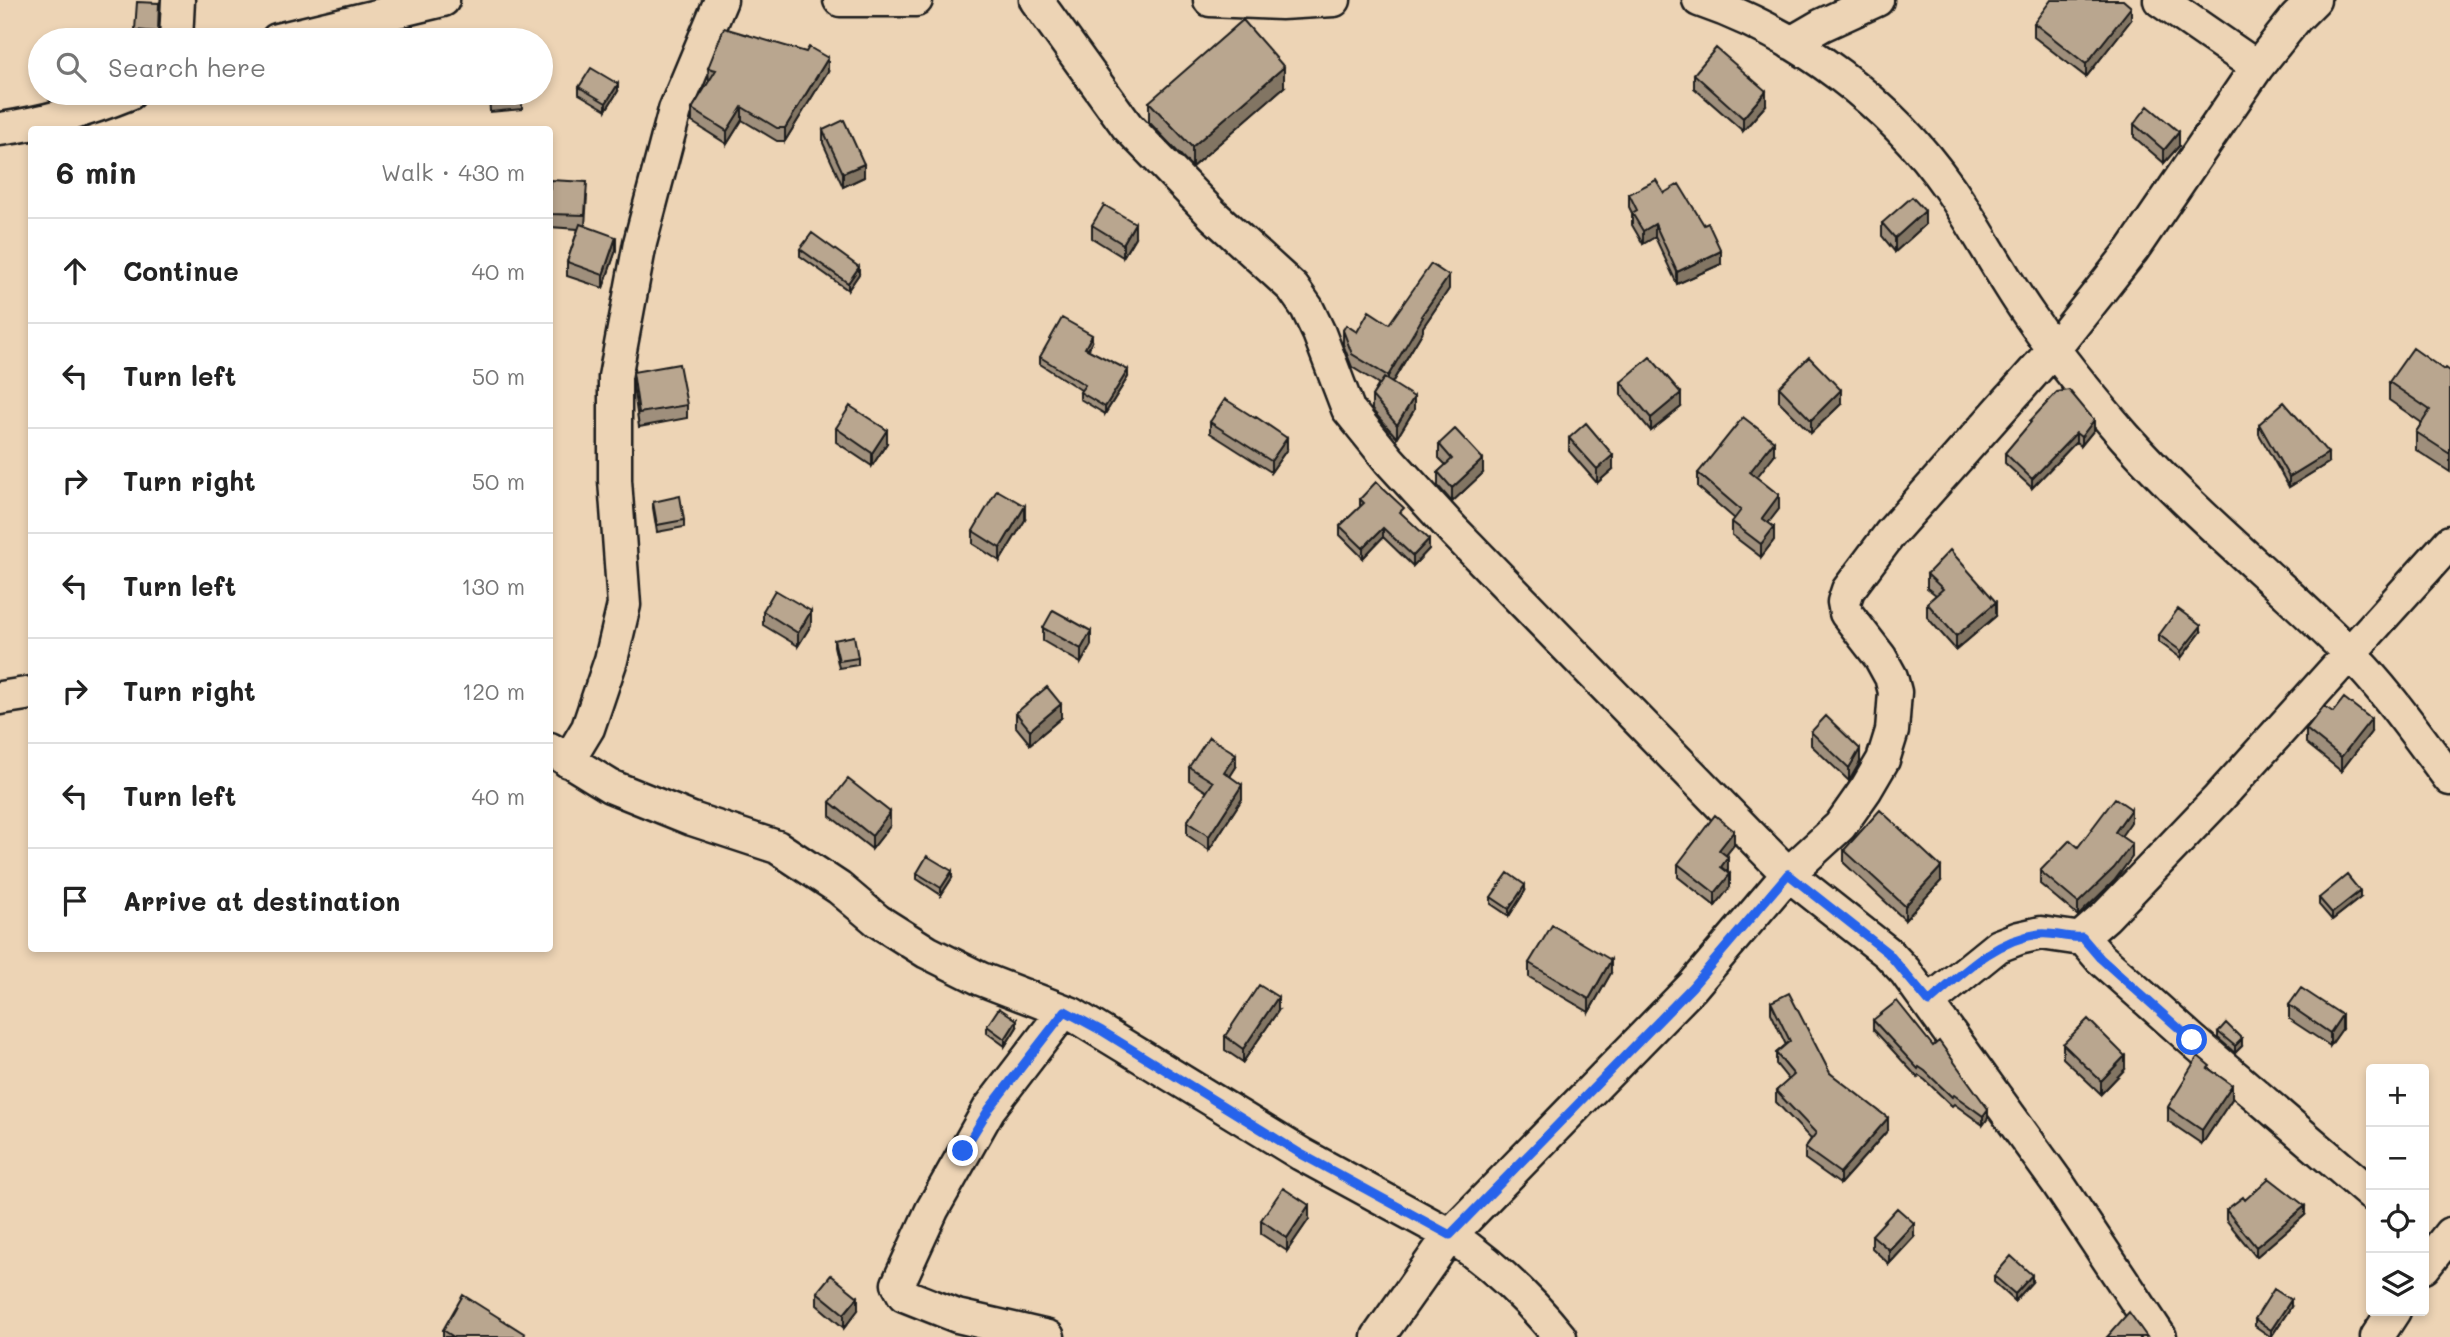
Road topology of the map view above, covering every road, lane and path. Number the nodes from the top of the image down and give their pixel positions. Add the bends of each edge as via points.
1 (178, 0) edge
2 (443, 0) edge
3 (721, 0) edge
4 (840, 0) edge
5 (916, 0) edge
6 (1036, 0) edge
7 (1210, 0) edge
8 (1334, 0) edge
9 (1699, 0) edge
10 (1877, 0) edge
11 (2160, 0) edge
12 (2314, 0) edge
13 (177, 28) edge
14 (327, 28) edge
15 (1791, 43) junction
16 (2257, 67) junction
17 (105, 105) edge
18 (67, 123) edge
19 (0, 129) edge
20 (2054, 349) junction
21 (2450, 542) edge
22 (2349, 653) junction
23 (28, 694) edge
24 (0, 698) edge
25 (559, 755) edge
26 (2450, 779) edge
27 (1788, 874) junction
28 (2082, 937) junction
29 (1929, 1002) junction
30 (1065, 1011) junction
31 (2366, 1190) edge
32 (1450, 1235) junction
33 (2391, 1316) edge
34 (1048, 1337) edge
35 (1378, 1337) edge
36 (1560, 1337) edge
37 (2160, 1337) edge
38 (2377, 1337) edge

1 - 13 street
2 - 14 street
3 - 25 street via 675,110 640,243 615,377 615,480 624,604 588,728
4 - 5 street
6 - 27 street via 1127,126 1213,215 1293,288 1319,333 1348,409 1389,460
7 - 8 street
9 - 15 street
10 - 15 street
11 - 16 street
12 - 16 street
15 - 20 street via 1860,91 1908,137 1950,189
16 - 20 street via 2133,249
17 - 18 street
18 - 19 street
20 - 22 street via 2125,437 2182,496
20 - 27 street via 1890,534 1848,590 1846,613 1891,677 1895,692 1892,731 1882,760 1840,826
21 - 22 street
22 - 26 street
22 - 28 street via 2218,799
23 - 24 street
25 - 30 street via 610,786 777,847 926,952
27 - 29 street via 1888,953
27 - 32 street via 1692,987
28 - 29 street via 2042,933 1998,946
28 - 31 street via 2192,1040
29 - 37 street
30 - 32 street via 1301,1154
30 - 34 street via 989,1109 932,1210 898,1284 904,1295 957,1316
32 - 35 street
32 - 36 street via 1532,1303
33 - 38 street

